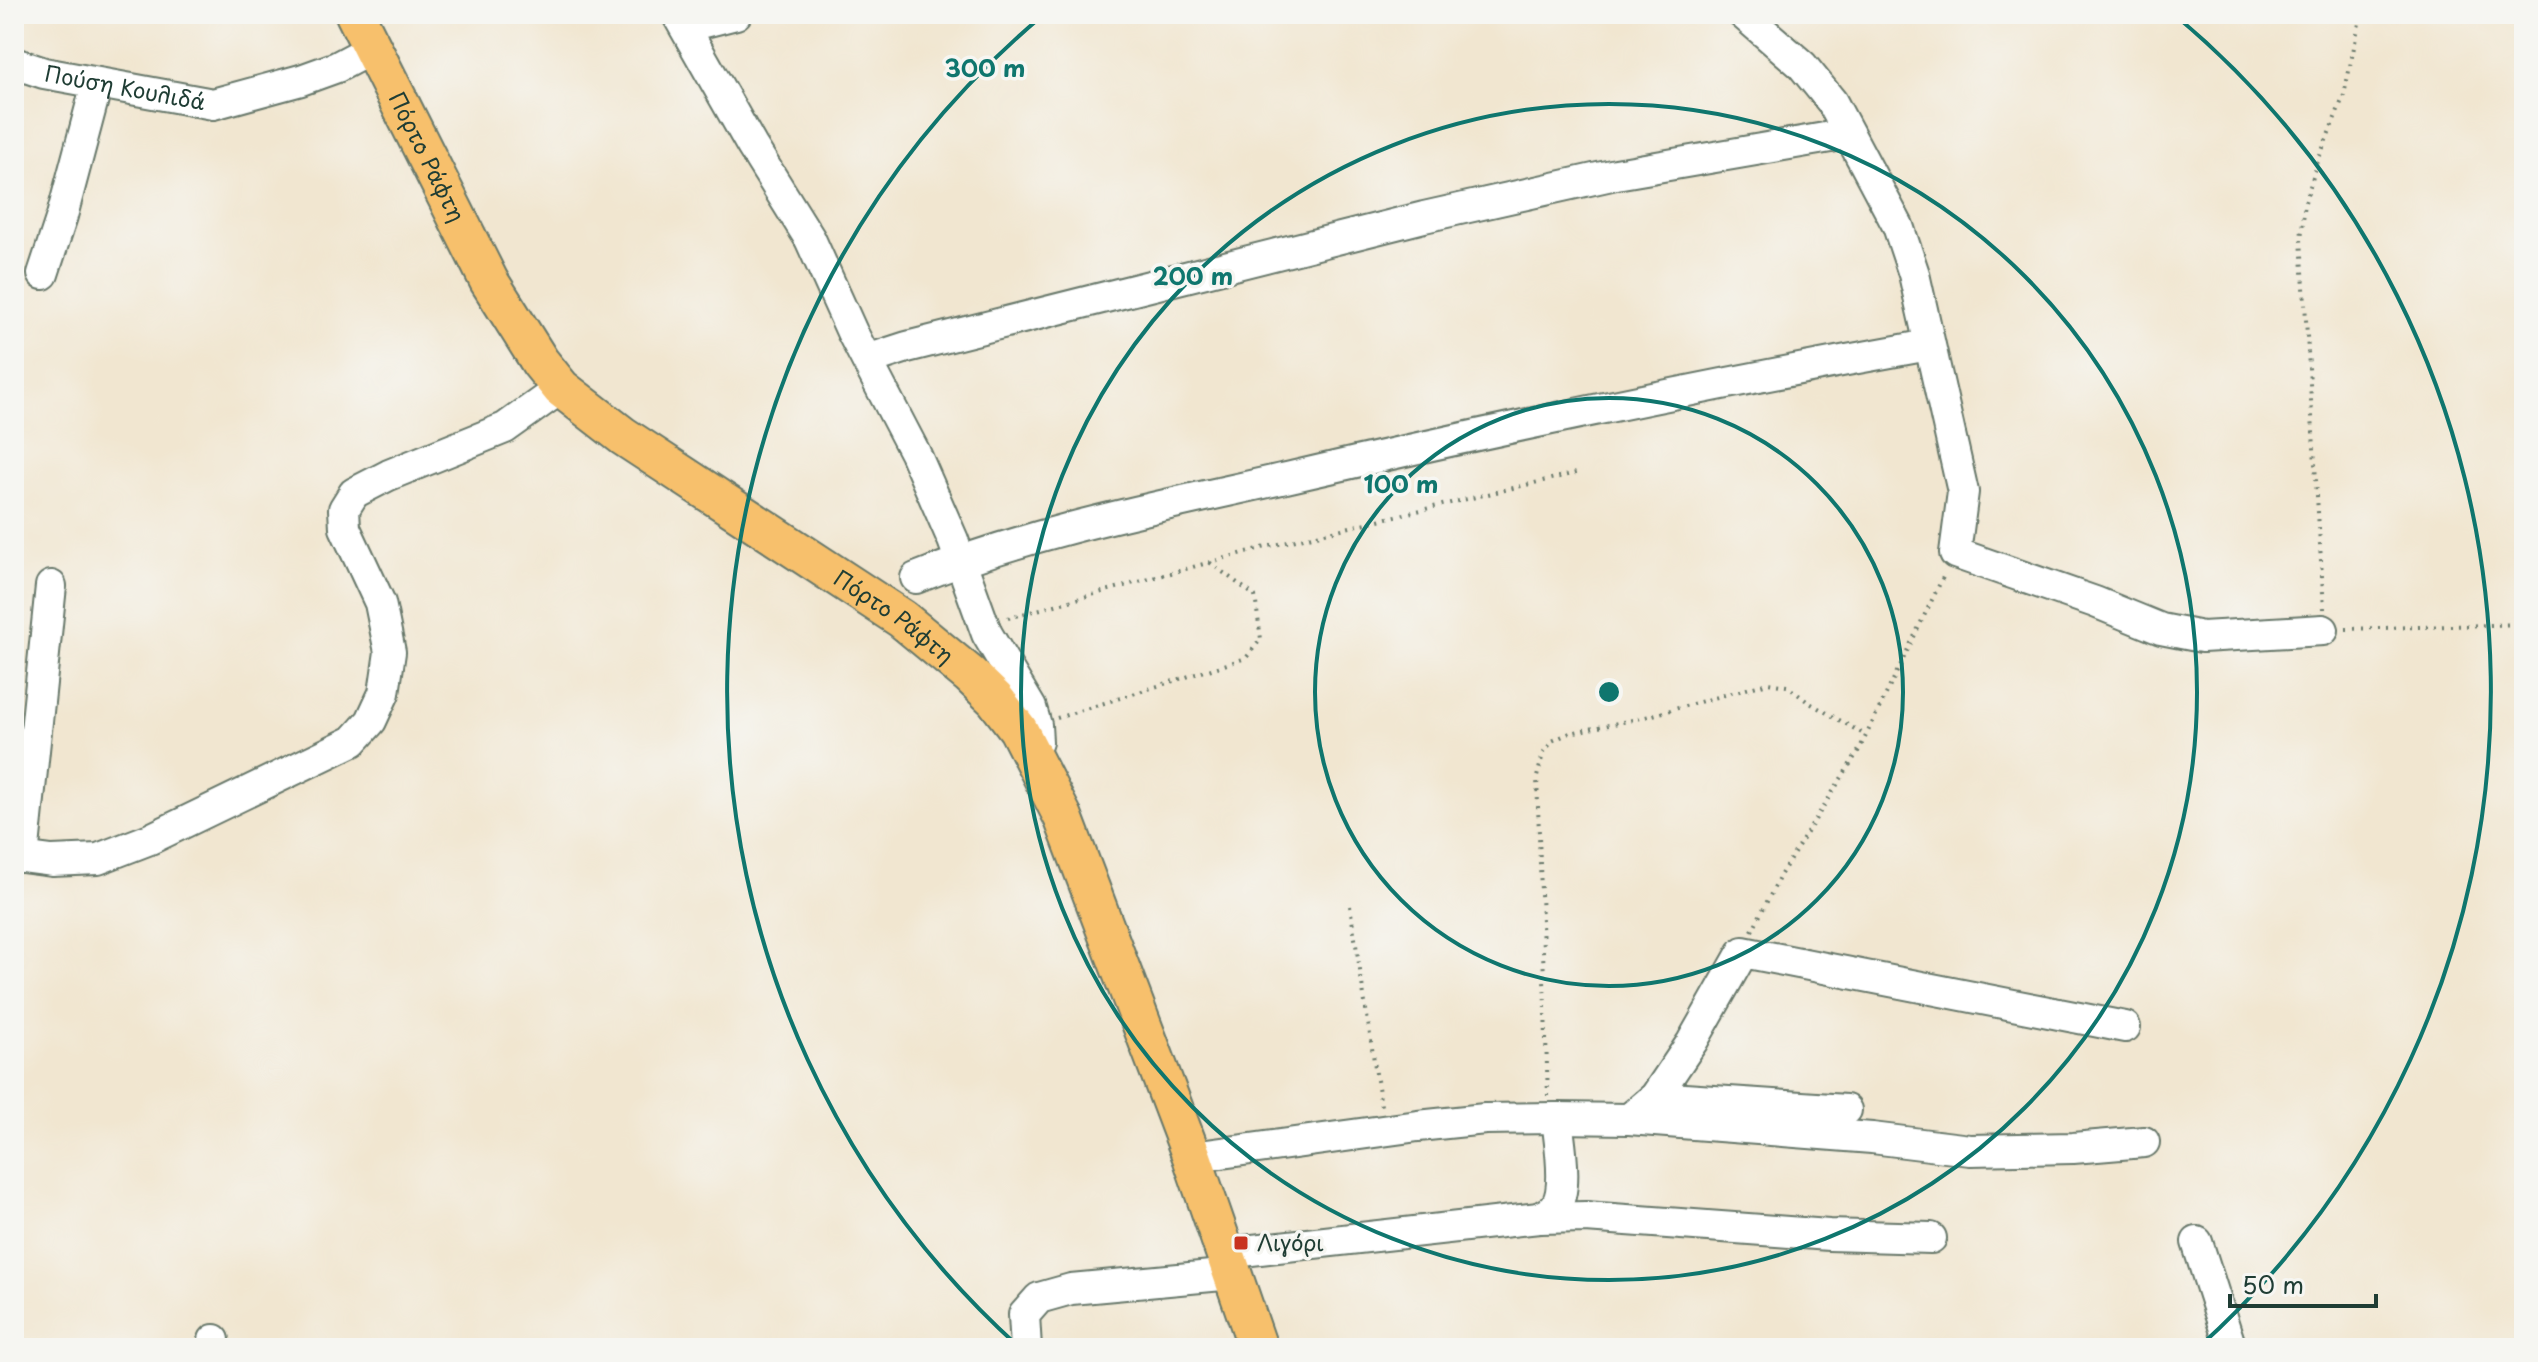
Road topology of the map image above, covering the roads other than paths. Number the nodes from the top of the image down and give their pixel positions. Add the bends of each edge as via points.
1 (355, 14) edge
2 (736, 14) edge
3 (1743, 14) edge
4 (681, 21) edge
5 (371, 49) junction
6 (14, 63) edge
7 (97, 84) junction
8 (1848, 134) junction
9 (43, 274) dead end
10 (1929, 345) junction
11 (867, 360) junction
12 (561, 388) junction
13 (960, 560) junction
14 (916, 578) dead end
15 (51, 586) dead end
16 (2323, 630) road end
17 (987, 634) junction
18 (959, 666) junction
19 (1034, 739) junction
20 (19, 856) edge
21 (2125, 1027) dead end
22 (1655, 1097) junction
23 (1846, 1110) dead end
24 (1553, 1119) junction
25 (1629, 1119) junction
26 (2144, 1142) dead end
27 (1192, 1157) junction
28 (1539, 1218) junction
29 (1931, 1238) dead end
30 (2197, 1242) dead end
31 (1229, 1263) junction
32 (1026, 1348) edge
33 (1258, 1348) edge
34 (2231, 1348) edge

1 - 5 main road, Πόρτο Ράφτη
2 - 4 street
3 - 8 street via 1802,65 1832,102
4 - 11 street via 810,239
5 - 7 street, Πούση Κουλιδά via 301,80 213,104
5 - 12 main road, Πόρτο Ράφτη via 489,281
6 - 7 street, Πούση Κουλιδά
7 - 9 street
8 - 10 street via 1898,226
8 - 11 street via 1616,174 1424,217
10 - 13 street via 1417,448 1098,521
10 - 16 street via 1963,492 1955,553 2161,629 2202,637
11 - 13 street via 915,453
12 - 18 main road, Πόρτο Ράφτη via 623,436 902,619
12 - 20 street via 505,428 354,493 344,509 345,528 380,603 390,652 384,693 371,721 353,741 98,859
13 - 14 street
13 - 17 street
15 - 20 street
17 - 18 street
17 - 19 street via 1031,708
18 - 19 main road, Πόρτο Ράφτη
19 - 27 main road, Πόρτο Ράφτη
21 - 22 street via 1743,952
22 - 23 street
22 - 25 street
24 - 25 street
24 - 27 street via 1485,1119
24 - 28 street via 1562,1162 1561,1193 1554,1208
25 - 26 street via 1970,1150
27 - 31 main road, Πόρτο Ράφτη
28 - 29 street
28 - 31 street
30 - 34 street
31 - 32 street via 1039,1298 1024,1315
31 - 33 main road, Πόρτο Ράφτη

